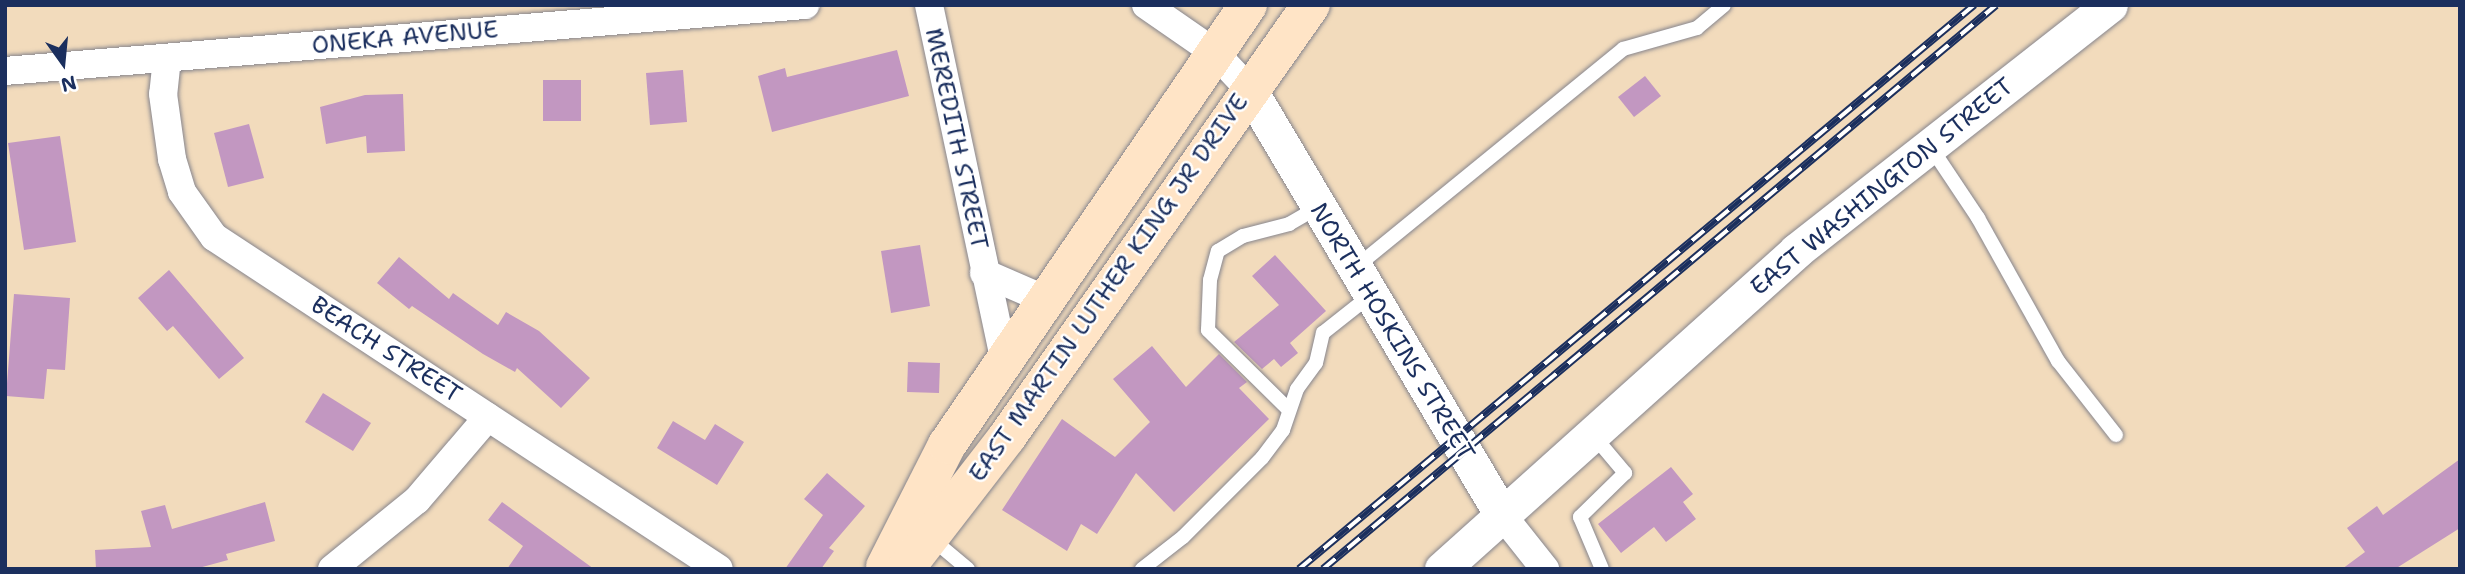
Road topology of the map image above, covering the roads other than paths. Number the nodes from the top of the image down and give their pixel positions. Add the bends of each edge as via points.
1 (805, 5) edge
2 (929, 5) edge
3 (1146, 5) edge
4 (1248, 5) edge
5 (1311, 5) edge
6 (1724, 5) edge
7 (2110, 5) edge
8 (1214, 51) junction
9 (167, 58) junction
10 (5, 71) edge
11 (1250, 89) junction
12 (1930, 146) junction
13 (1317, 208) junction
14 (984, 273) junction
15 (1364, 281) junction
16 (1046, 300) junction
17 (1004, 358) junction
18 (1289, 410) junction
19 (488, 417) junction
20 (1592, 434) junction
21 (2116, 435) dead end
22 (1503, 516) junction
23 (930, 537) junction
24 (332, 569) edge
25 (719, 569) edge
26 (884, 569) edge
27 (905, 569) edge
28 (968, 569) edge
29 (1142, 569) edge
30 (1442, 569) edge
31 (1545, 569) edge
32 (1602, 569) edge

1 - 9 street, ONEKA AVENUE
2 - 14 street, MEREDITH STREET
3 - 8 street
4 - 8 main road, EAST MARTIN LUTHER KING JR DRIVE
5 - 11 main road, EAST MARTIN LUTHER KING JR DRIVE
6 - 15 lane via 1697,28 1623,49
7 - 12 street, EAST WASHINGTON STREET
8 - 11 street
8 - 16 main road, EAST MARTIN LUTHER KING JR DRIVE
9 - 10 street, ONEKA AVENUE
9 - 19 street, BEACH STREET via 163,94 172,159 182,191 214,237
11 - 13 street, NORTH HOSKINS STREET
11 - 23 main road, EAST MARTIN LUTHER KING JR DRIVE via 1007,437
12 - 20 street, EAST WASHINGTON STREET via 1796,251
12 - 21 lane via 1978,218 2058,361
13 - 15 street, NORTH HOSKINS STREET
13 - 18 lane via 1289,225 1243,236 1217,251 1210,280 1208,331
14 - 16 street, MEREDITH STREET
14 - 17 street, MEREDITH STREET
15 - 18 lane via 1323,333 1316,363 1297,389
15 - 22 street, NORTH HOSKINS STREET
16 - 17 main road, EAST MARTIN LUTHER KING JR DRIVE
17 - 26 main road, EAST MARTIN LUTHER KING JR DRIVE via 947,445
18 - 29 lane via 1283,430 1262,458 1182,537
19 - 24 street via 417,500
19 - 25 street, BEACH STREET
20 - 22 street, EAST WASHINGTON STREET
20 - 32 lane via 1625,473 1580,517
22 - 30 street, EAST WASHINGTON STREET
22 - 31 street, NORTH HOSKINS STREET
23 - 27 main road, EAST MARTIN LUTHER KING JR DRIVE
23 - 28 lane

